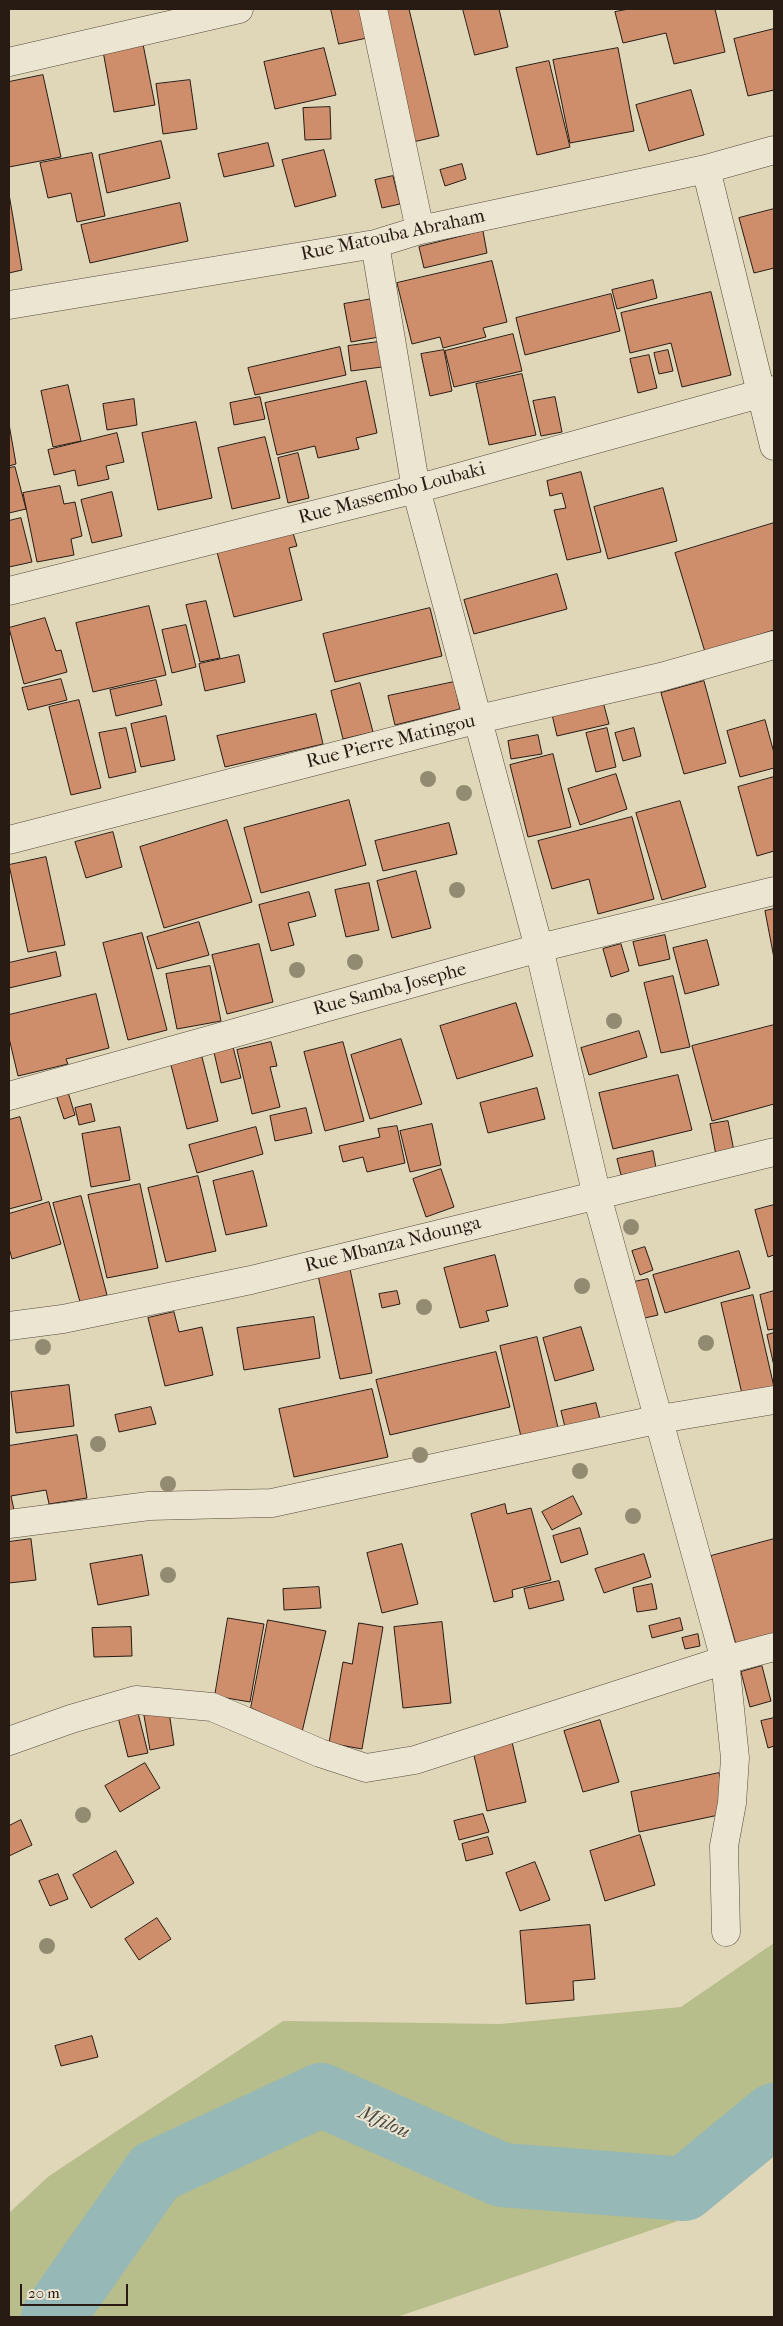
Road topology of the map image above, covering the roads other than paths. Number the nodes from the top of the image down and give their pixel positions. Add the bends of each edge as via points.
1 (238, 9) edge
2 (372, 9) edge
3 (9, 62) edge
4 (774, 150) edge
5 (706, 168) junction
6 (420, 230) junction
7 (375, 244) junction
8 (9, 305) edge
9 (767, 392) edge
10 (774, 446) edge
11 (416, 489) junction
12 (9, 592) edge
13 (774, 645) edge
14 (480, 719) junction
15 (9, 840) edge
16 (774, 892) edge
17 (539, 948) junction
18 (9, 1096) edge
19 (774, 1152) edge
20 (597, 1196) junction
21 (9, 1326) edge
22 (774, 1400) edge
23 (660, 1418) junction
24 (9, 1524) edge
25 (774, 1647) edge
26 (725, 1660) junction
27 (9, 1741) edge
28 (726, 1932) dead end

1 - 3 street
2 - 6 street
4 - 5 street, Rue Matouba Abraham
5 - 6 street, Rue Matouba Abraham
5 - 9 street
6 - 7 street, Rue Matouba Abraham
7 - 8 street, Rue Matouba Abraham
7 - 11 street
9 - 10 street
9 - 11 street, Rue Massembo Loubaki
11 - 12 street, Rue Massembo Loubaki
11 - 14 street
13 - 14 street, Rue Pierre Matingou via 660,677
14 - 15 street, Rue Pierre Matingou
14 - 17 street
16 - 17 street, Rue Samba Josephe
17 - 18 street, Rue Samba Josephe
17 - 20 street
19 - 20 street, Rue Mbanza Ndounga
20 - 21 street, Rue Mbanza Ndounga via 251,1280 63,1319
20 - 23 street
22 - 23 street
23 - 24 street via 272,1503 149,1506
23 - 26 street
25 - 26 street
26 - 27 street via 415,1760 366,1768 320,1754 212,1708 136,1700
26 - 28 street via 735,1758 732,1803 724,1846

